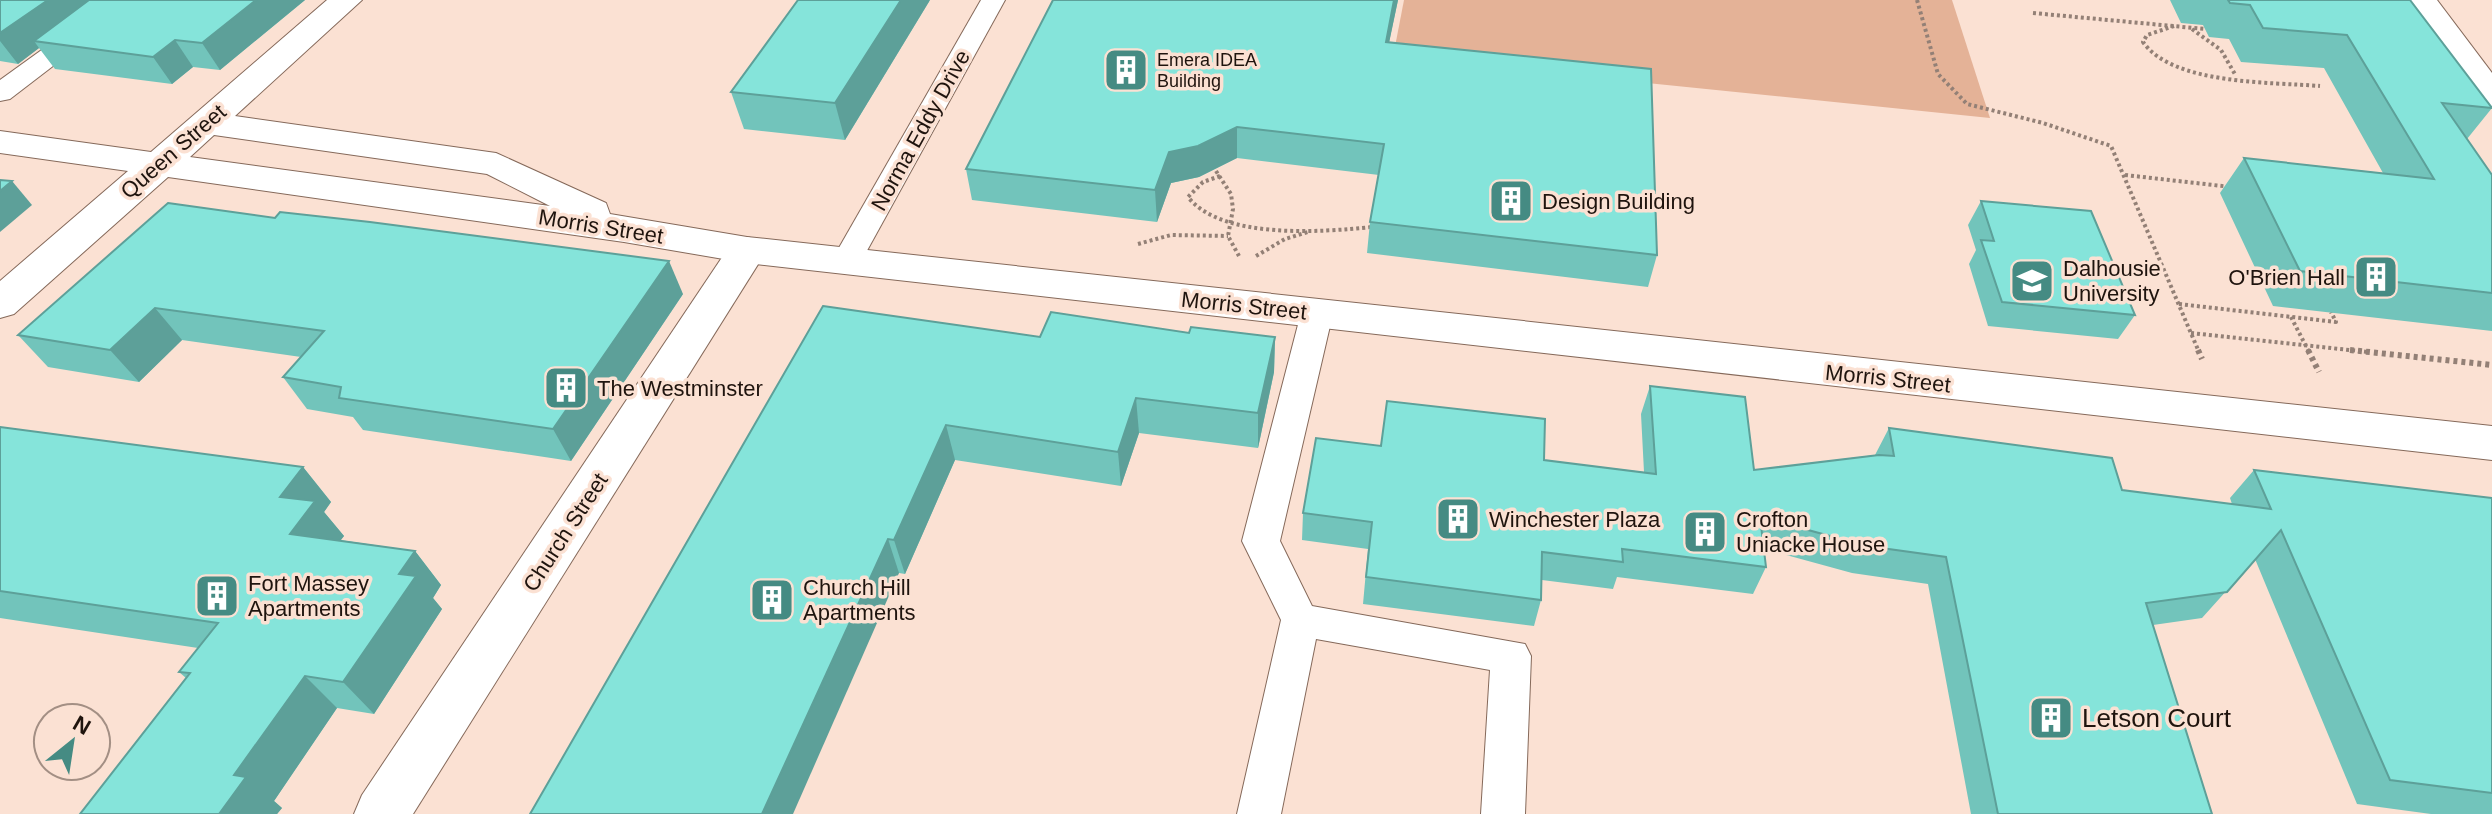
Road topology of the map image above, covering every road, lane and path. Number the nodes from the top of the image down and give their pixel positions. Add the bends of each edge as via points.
1 (127, 0) edge
2 (346, 0) edge
3 (993, 0) edge
4 (1917, 0) edge
5 (2421, 0) edge
6 (2033, 13) dead end
7 (2174, 26) junction
8 (2190, 28) junction
9 (2205, 29) dead end
10 (2236, 77) junction
11 (2320, 86) dead end
12 (0, 93) edge
13 (2492, 97) edge
14 (205, 123) junction
15 (0, 142) edge
16 (158, 163) junction
17 (2125, 175) junction
18 (2236, 187) dead end
19 (1232, 222) junction
20 (1372, 227) edge
21 (624, 229) junction
22 (1312, 231) junction
23 (1134, 246) dead end
24 (747, 250) junction
25 (1251, 259) dead end
26 (847, 260) junction
27 (0, 304) edge
28 (2178, 304) junction
29 (2331, 312) edge
30 (1317, 313) junction
31 (2291, 317) junction
32 (2190, 332) junction
33 (2305, 345) junction
34 (2492, 365) edge
35 (2323, 379) dead end
36 (2225, 416) junction
37 (2492, 443) edge
38 (1300, 620) junction
39 (382, 814) edge
40 (1259, 814) edge
41 (1503, 814) edge

1 - 12 lane
2 - 14 street, Queen Street
3 - 26 lane, Norma Eddy Drive
4 - 17 path via 1938,74 1967,104 2111,146
5 - 13 street
6 - 7 path
7 - 8 path
7 - 10 path via 2147,35 2143,42 2152,57 2178,68
8 - 9 path
8 - 10 path via 2221,50
10 - 11 path
14 - 16 street, Queen Street
14 - 21 street via 496,164
15 - 16 street, Morris Street
16 - 21 street, Morris Street
16 - 27 street, Queen Street
17 - 18 path
17 - 28 path
19 - 19 path via 1233,197 1218,173 1188,197 1199,212
19 - 22 path
19 - 23 path via 1228,236 1188,232
20 - 22 path
21 - 24 street, Morris Street
22 - 25 path
24 - 26 street, Morris Street
24 - 39 street, Church Street
26 - 30 street, Morris Street
28 - 31 path
28 - 32 path
29 - 31 path via 2336,322
30 - 36 street, Morris Street
30 - 38 lane via 1261,541
31 - 33 path
32 - 33 path
32 - 36 path
33 - 34 path
33 - 35 path
36 - 37 street, Morris Street
38 - 40 lane
38 - 41 lane via 1511,656

